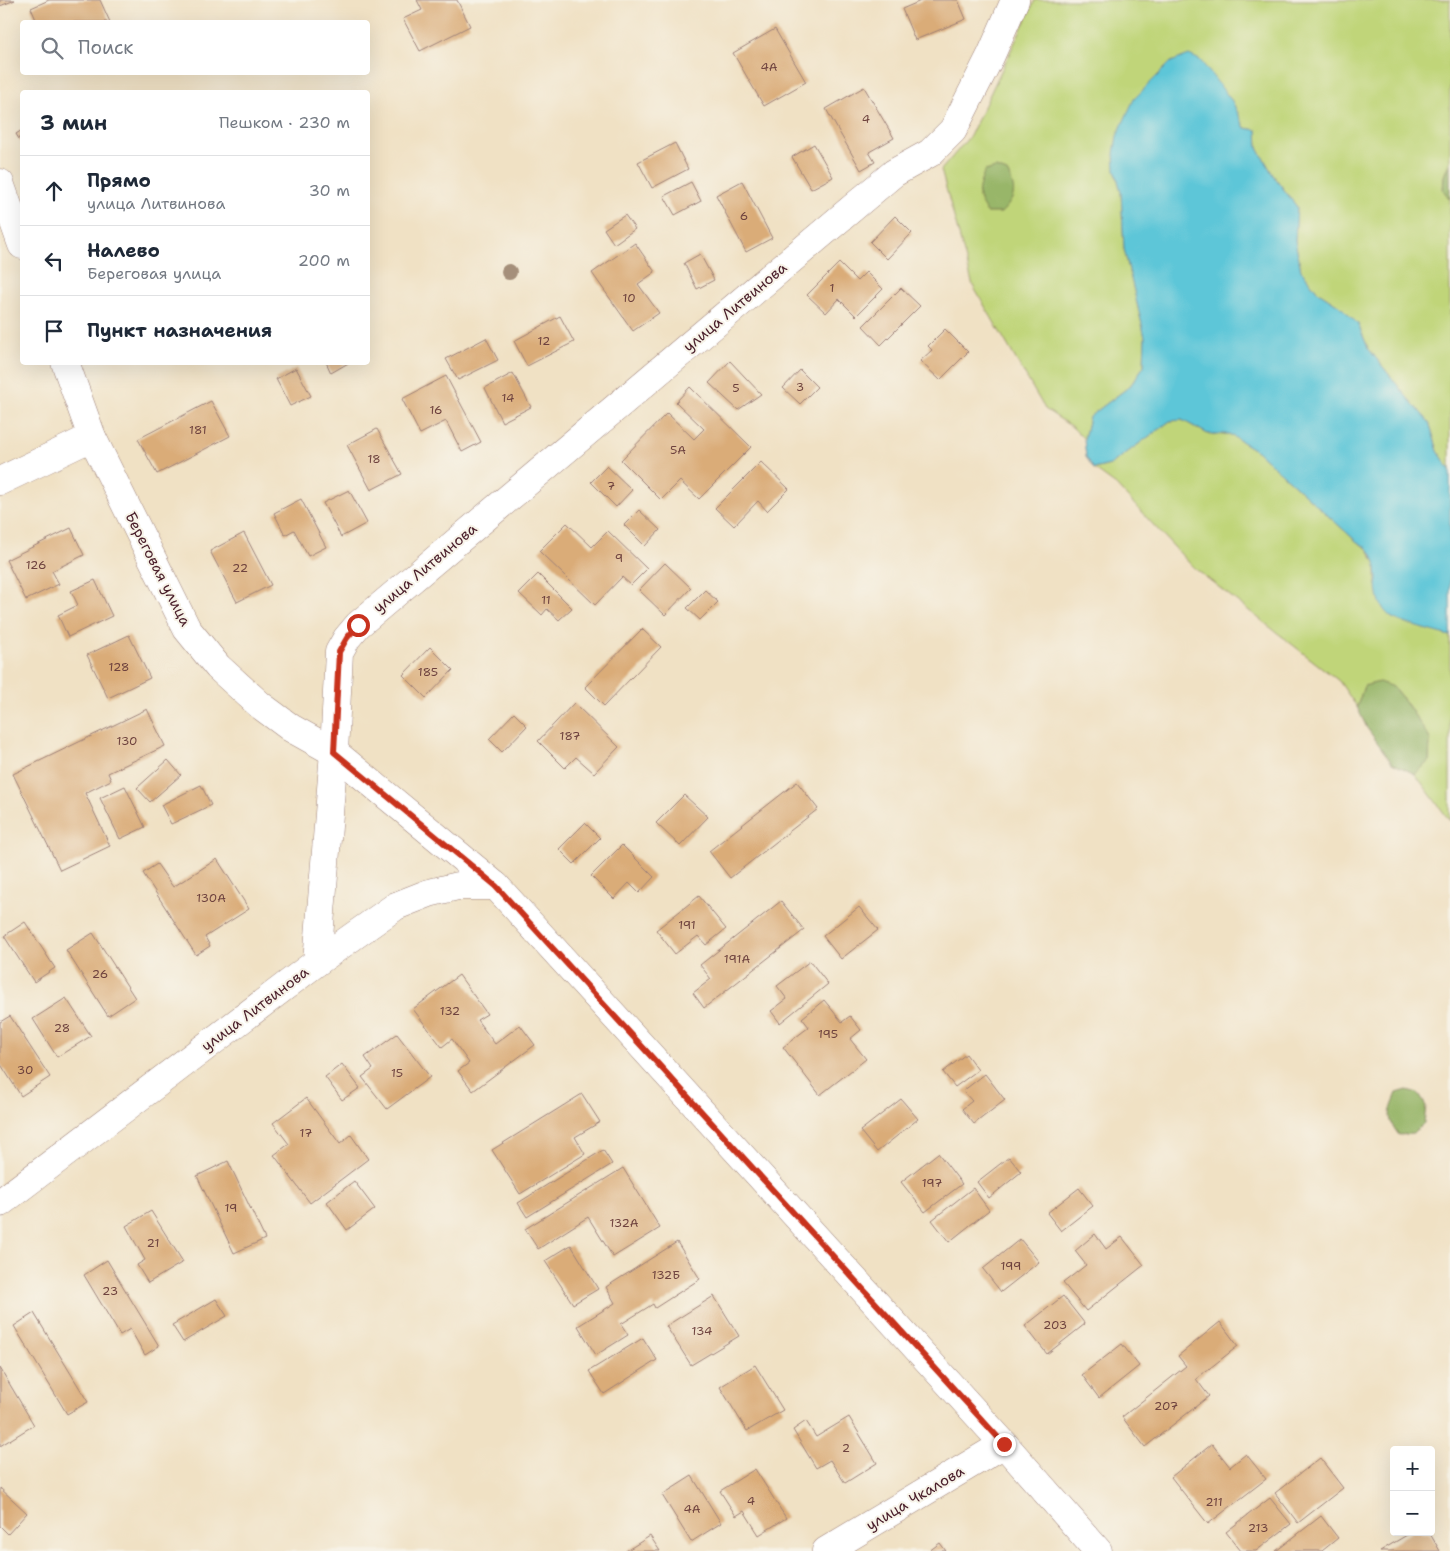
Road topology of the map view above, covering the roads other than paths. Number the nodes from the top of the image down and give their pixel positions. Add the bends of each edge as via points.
1 (1015, 0) edge
2 (0, 182) edge
3 (20, 239) edge
4 (66, 365) edge
5 (92, 437) junction
6 (0, 481) edge
7 (334, 752) junction
8 (496, 886) junction
9 (317, 962) junction
10 (0, 1203) edge
11 (1004, 1444) junction
12 (826, 1551) edge
13 (1098, 1551) edge

1 - 7 street, улица Литвинова via 962,114 948,136 930,153 887,180 358,625 339,652
2 - 3 street
4 - 5 street, Береговая улица
5 - 6 street
5 - 7 street, Береговая улица via 187,629 218,667 260,705
7 - 8 street, Береговая улица
7 - 9 street, улица Литвинова
8 - 9 street via 458,886 396,906
8 - 11 street, Береговая улица
9 - 10 street, улица Литвинова
11 - 12 street, улица Чкалова
11 - 13 street, Береговая улица

